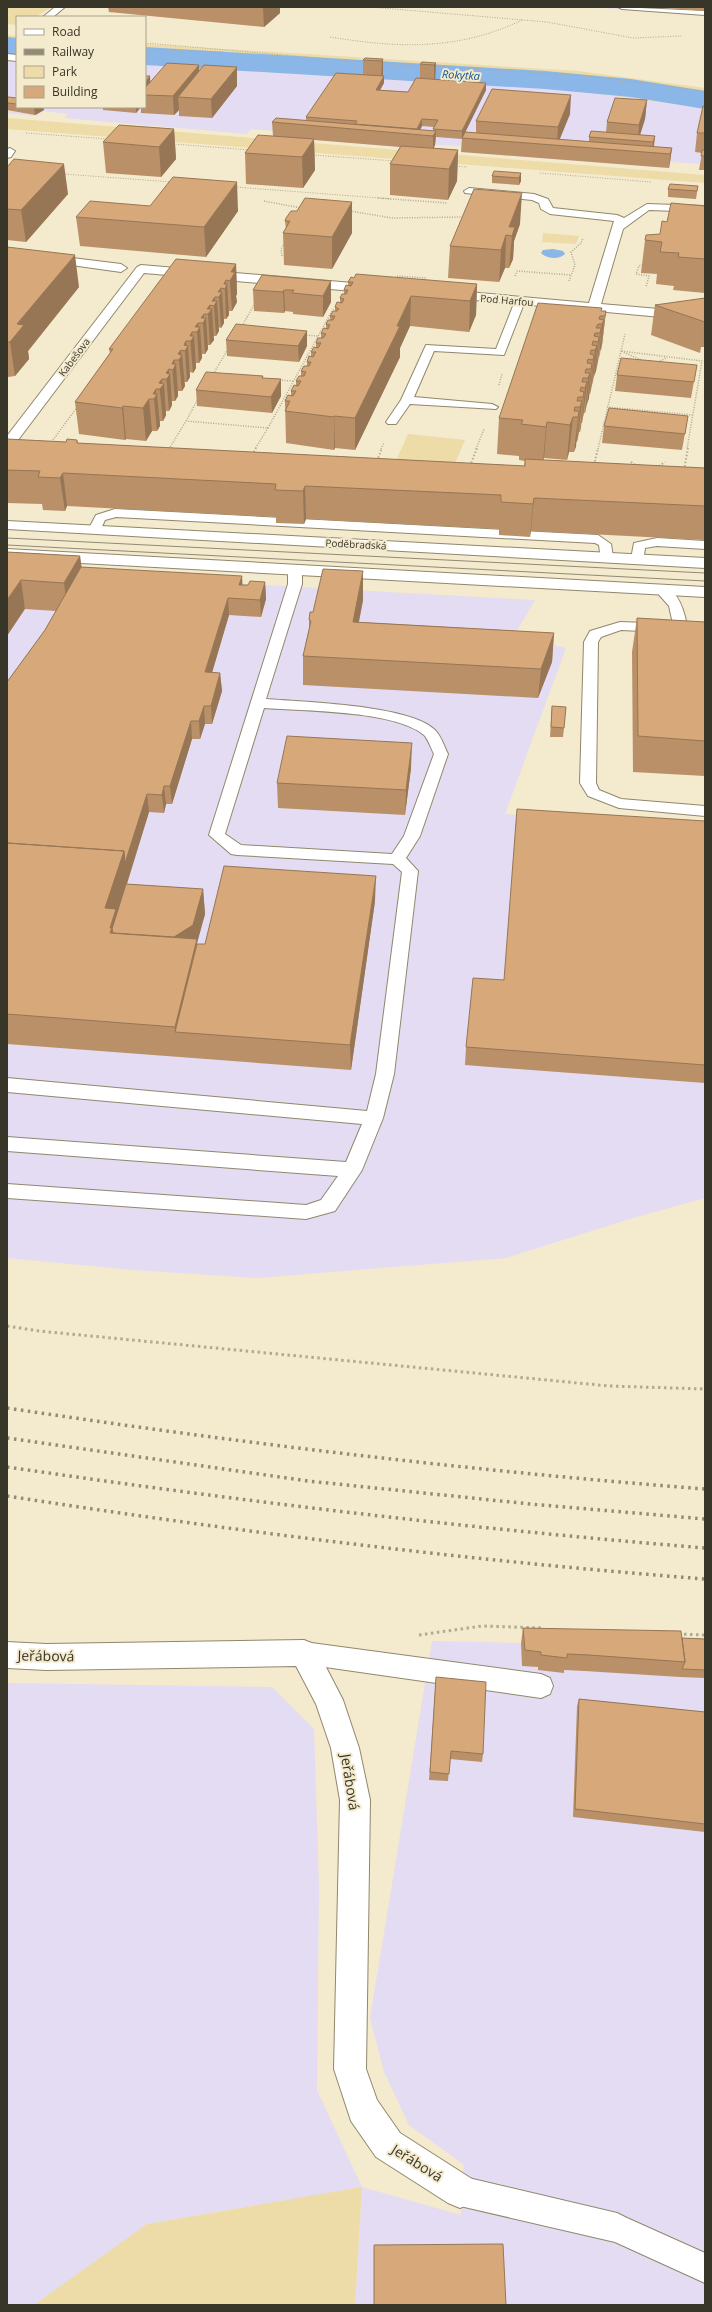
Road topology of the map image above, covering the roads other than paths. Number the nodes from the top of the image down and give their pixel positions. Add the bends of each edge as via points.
1 (61, 7) edge
2 (622, 7) edge
3 (705, 13) edge
4 (48, 16) edge
5 (469, 192) dead end
6 (705, 209) edge
7 (618, 228) junction
8 (7, 253) edge
9 (121, 268) dead end
10 (392, 290) edge
11 (430, 293) edge
12 (520, 301) junction
13 (594, 307) junction
14 (705, 317) edge
15 (407, 400) junction
16 (492, 407) dead end
17 (392, 422) road end
18 (7, 445) edge
19 (7, 525) edge
20 (705, 545) edge
21 (7, 554) edge
22 (638, 559) junction
23 (705, 563) edge
24 (295, 570) junction
25 (661, 589) junction
26 (705, 592) edge
27 (681, 628) junction
28 (705, 630) edge
29 (258, 703) junction
30 (705, 811) edge
31 (397, 859) junction
32 (7, 1085) edge
33 (374, 1118) junction
34 (7, 1144) edge
35 (352, 1170) junction
36 (7, 1191) edge
37 (304, 1653) junction
38 (7, 1655) edge
39 (541, 1686) dead end
40 (460, 2191) joint
41 (705, 2268) edge

1 - 4 street
2 - 3 lane
5 - 7 street via 534,197 544,201 545,207 550,211 617,218 620,220
6 - 7 street via 647,207
7 - 13 street
8 - 9 street
10 - 18 street, Kabešova via 140,269
11 - 12 street, Pod Harfou
12 - 13 street, Pod Harfou
12 - 15 lane via 500,353 430,347
13 - 14 street, Pod Harfou
15 - 16 lane
15 - 17 lane
19 - 22 street, Poděbradská
20 - 22 lane via 657,542 639,546
21 - 24 street
22 - 23 street, Poděbradská
24 - 25 street
24 - 29 lane via 295,584
25 - 26 street
25 - 27 lane via 676,605
27 - 28 lane
27 - 30 lane via 620,626 595,634 591,642 588,783 593,793 619,803
29 - 31 lane via 370,713 410,721 430,733 441,754 412,836
29 - 31 lane via 217,835 237,850
31 - 33 lane via 410,870 385,1074
32 - 33 lane
33 - 35 lane
34 - 35 lane
35 - 36 lane via 328,1206 306,1212
37 - 38 street, Jeřábová via 46,1657
37 - 39 lane
37 - 40 street, Jeřábová via 329,1700 345,1748 356,1800 350,2070 363,2109 388,2145
40 - 41 lane via 617,2228

